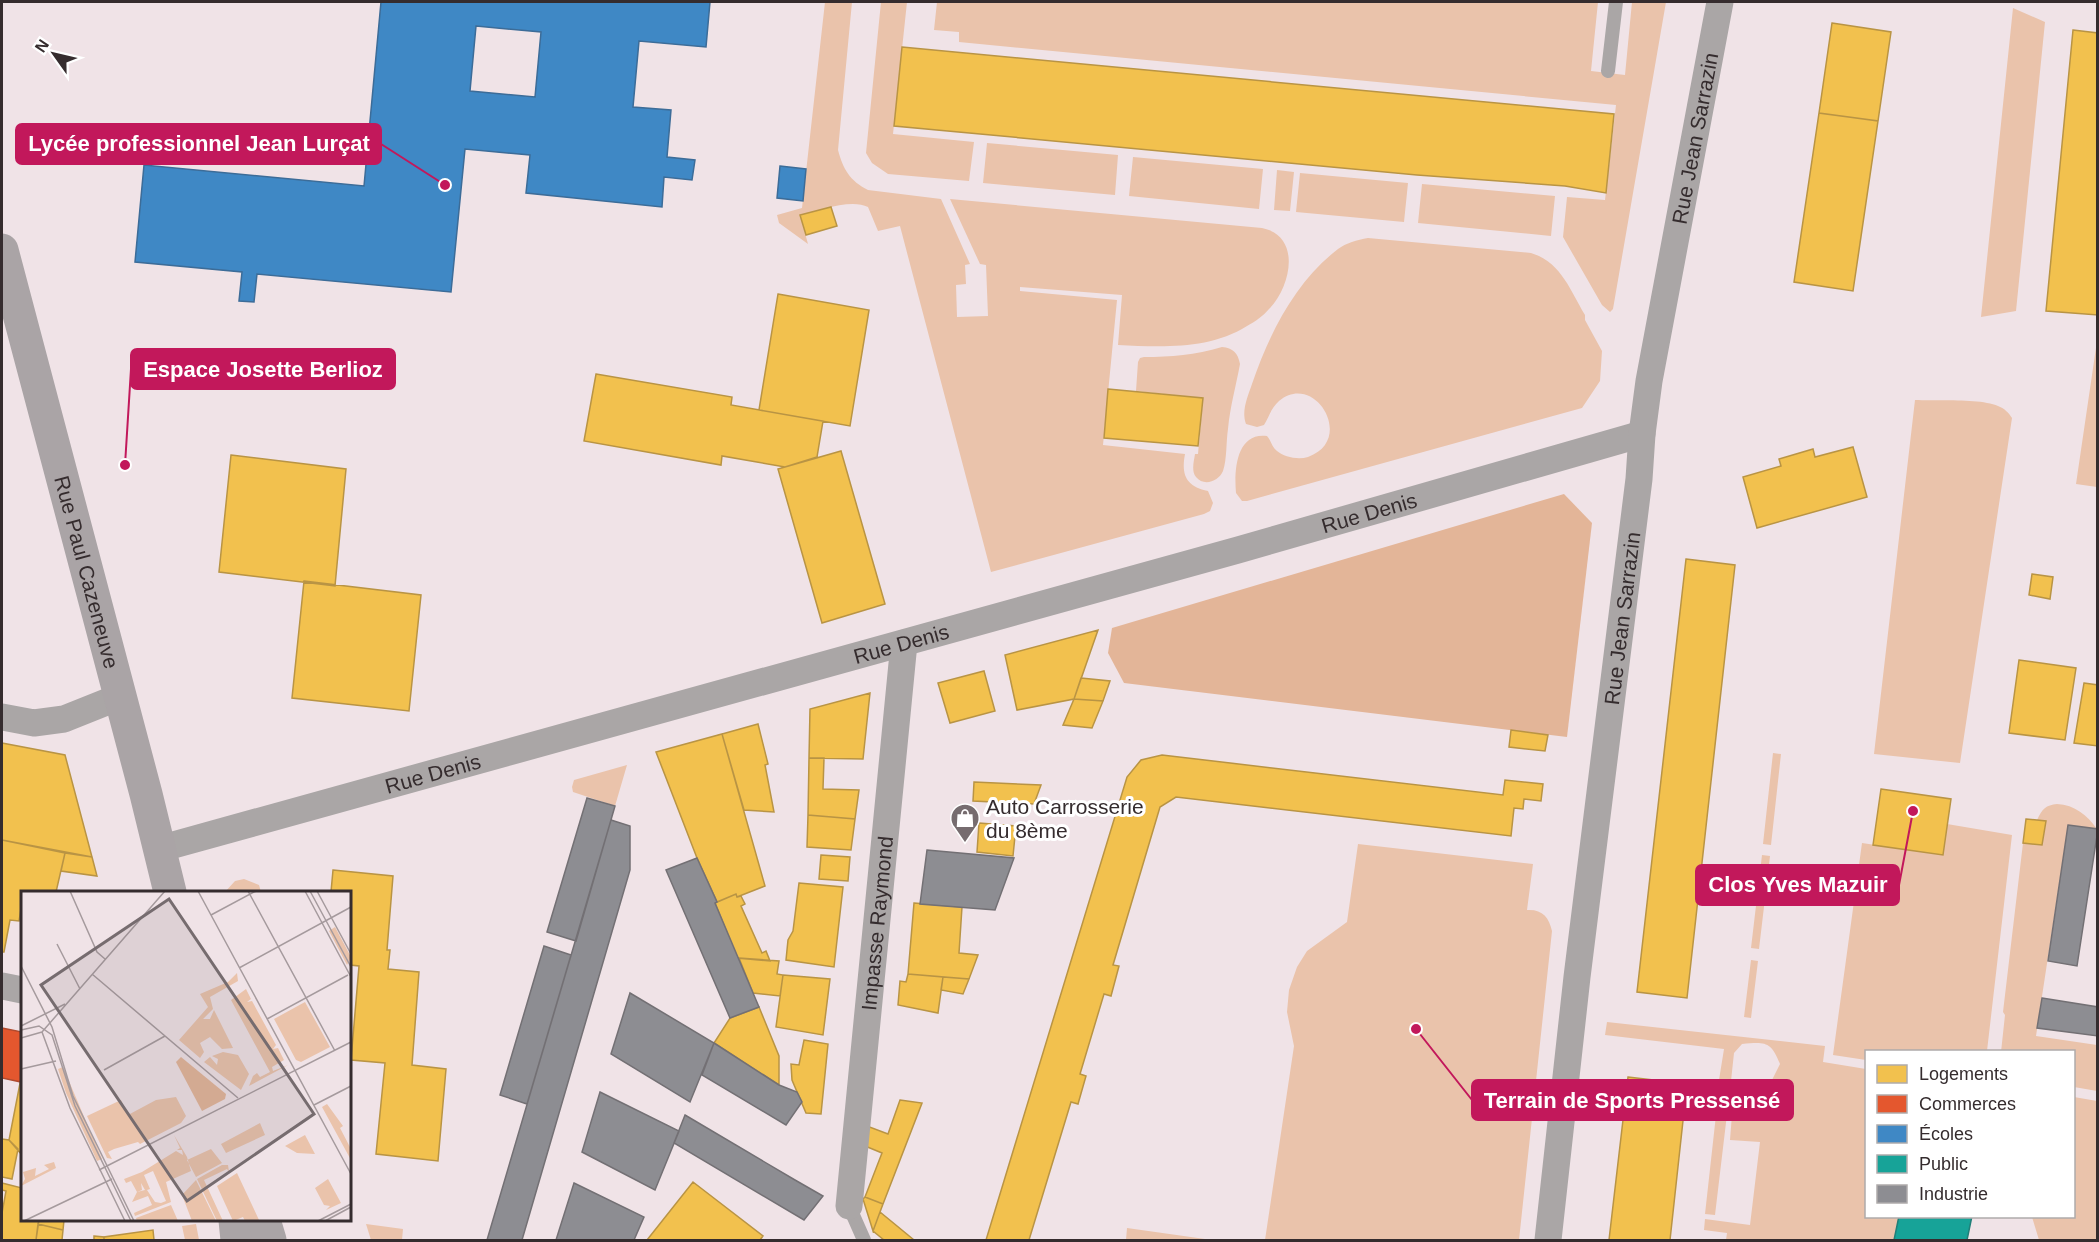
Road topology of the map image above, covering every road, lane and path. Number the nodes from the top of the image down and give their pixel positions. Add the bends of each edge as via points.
1 (1616, 2) edge
2 (1720, 2) edge
3 (1608, 71) dead end
4 (2, 250) edge
5 (1642, 434) junction
6 (904, 643) junction
7 (119, 697) junction
8 (2, 717) edge
9 (159, 849) junction
10 (170, 891) edge
11 (2, 986) edge
12 (21, 990) edge
13 (849, 1206) joint
14 (236, 1221) edge
15 (264, 1221) edge
16 (237, 1240) edge
17 (270, 1240) edge
18 (864, 1240) edge
19 (1548, 1240) edge

1 - 3 lane
2 - 5 street, Rue Jean Sarrazin
4 - 7 street, Rue Paul Cazeneuve
5 - 6 street, Rue Denis
5 - 19 street, Rue Jean Sarrazin
6 - 9 street, Rue Denis
6 - 13 street, Impasse Raymond
7 - 8 street via 64,719 34,723
7 - 9 street, Rue Paul Cazeneuve
9 - 10 street, Rue Paul Cazeneuve
11 - 12 street
13 - 18 lane
14 - 16 street
15 - 17 street

